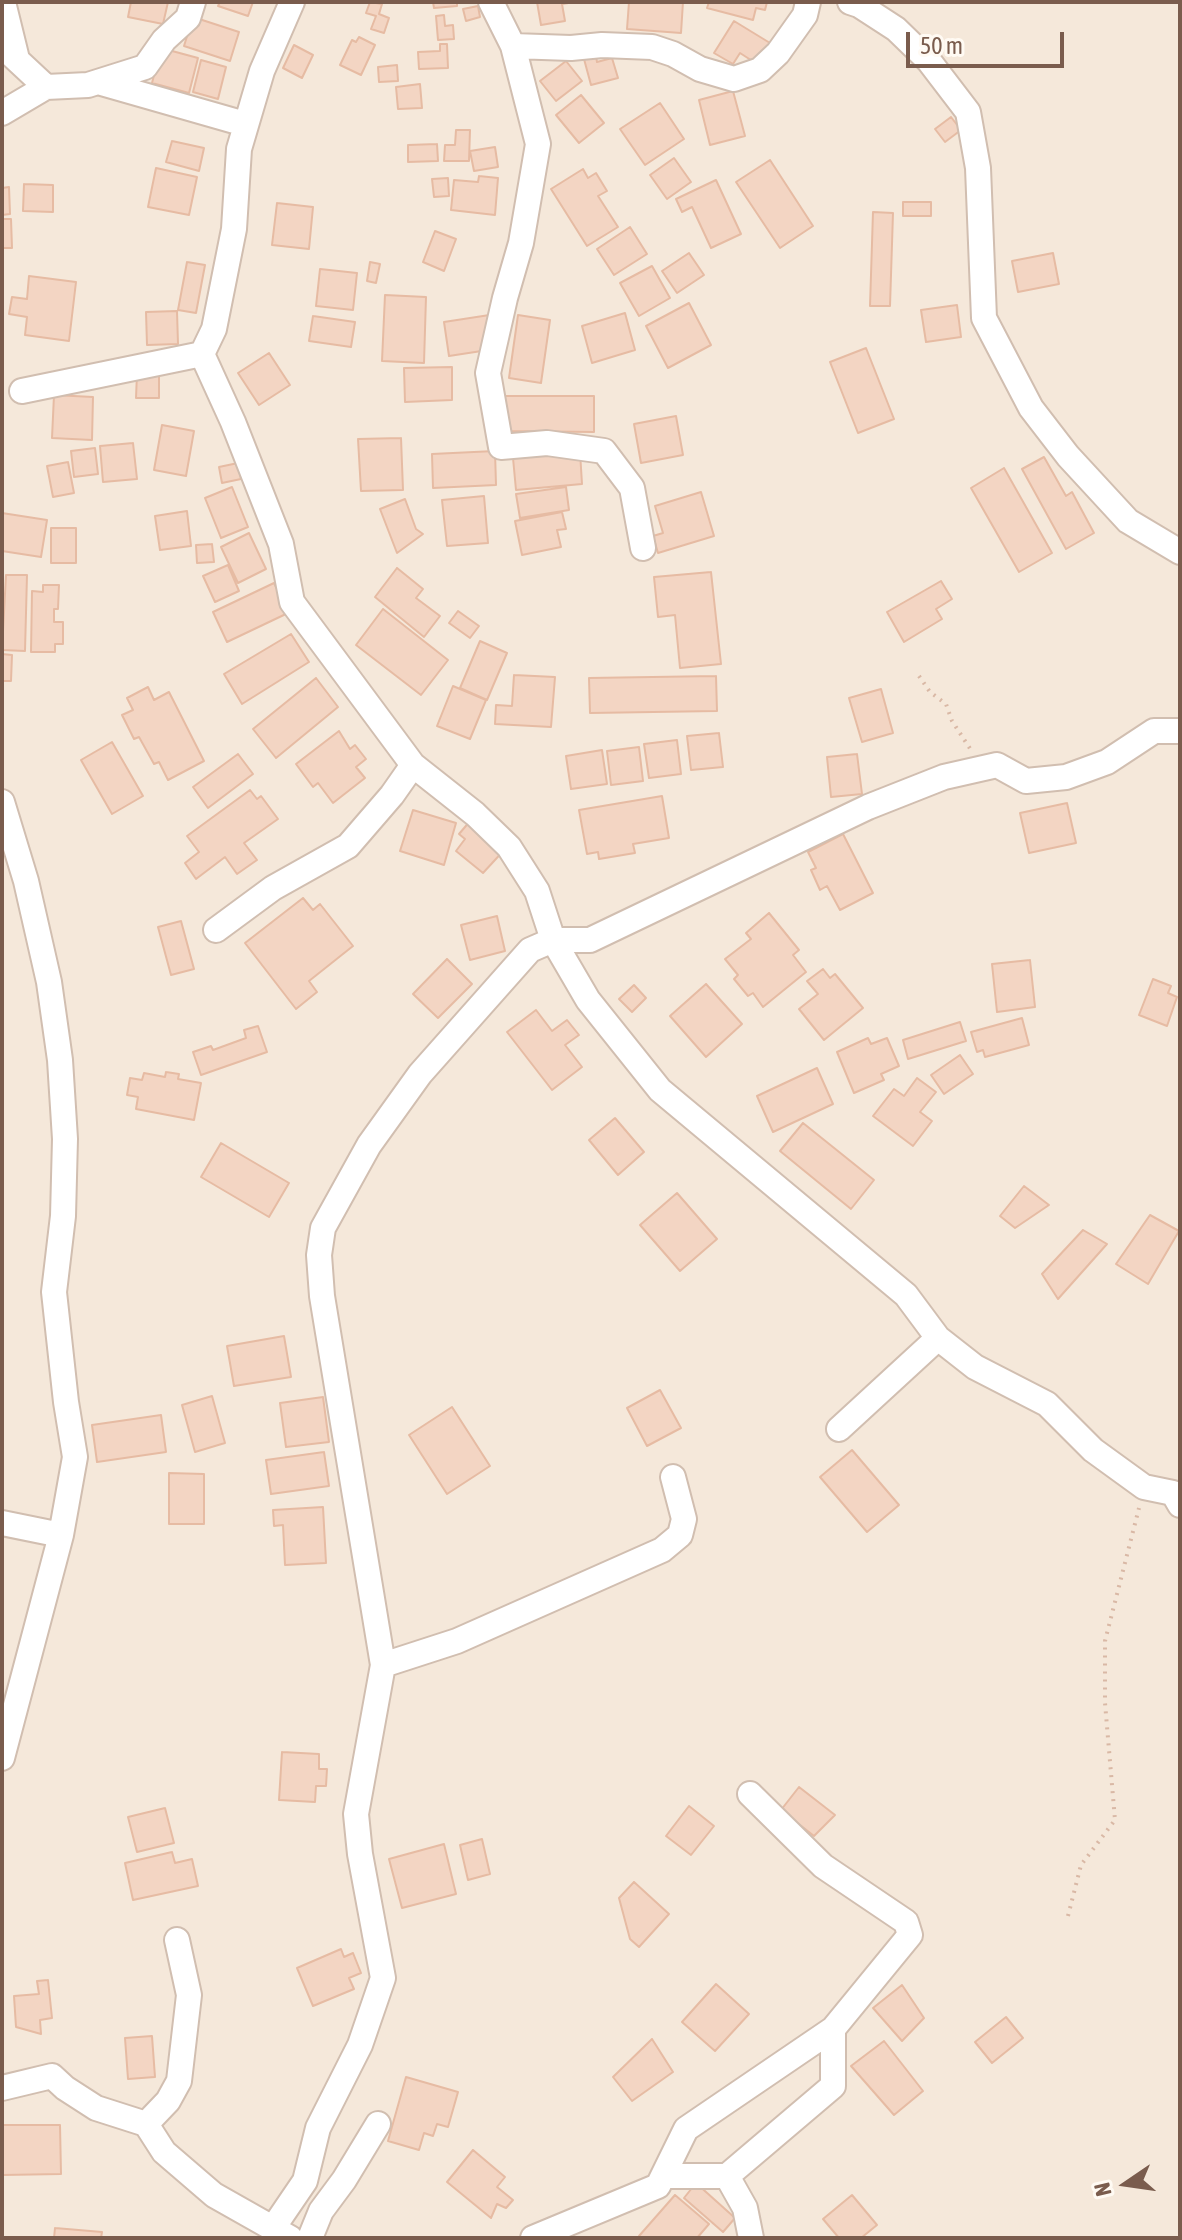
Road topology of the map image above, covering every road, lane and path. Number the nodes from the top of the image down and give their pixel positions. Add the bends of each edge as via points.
1 (3, 2) edge
2 (193, 2) edge
3 (292, 2) edge
4 (491, 2) edge
5 (808, 2) edge
6 (850, 2) edge
7 (513, 46) junction
8 (10, 53) edge
9 (98, 82) junction
10 (46, 87) junction
11 (2, 113) edge
12 (245, 124) junction
13 (202, 354) junction
14 (22, 391) dead end
15 (643, 548) dead end
16 (1180, 552) edge
17 (919, 676) dead end
18 (1180, 731) edge
19 (413, 765) junction
20 (997, 765) junction
21 (2, 802) edge
22 (216, 930) dead end
23 (553, 940) junction
24 (938, 1338) junction
25 (839, 1429) dead end
26 (673, 1477) dead end
27 (1144, 1487) junction
28 (1180, 1505) edge
29 (2, 1523) edge
30 (61, 1535) junction
31 (383, 1665) junction
32 (2, 1758) edge
33 (750, 1794) dead end
34 (1068, 1916) dead end
35 (177, 1940) dead end
36 (833, 2029) junction
37 (2, 2088) edge
38 (146, 2124) junction
39 (378, 2124) dead end
40 (664, 2176) junction
41 (727, 2176) junction
42 (282, 2233) edge
43 (310, 2238) edge
44 (533, 2238) edge
45 (751, 2238) edge

1 - 8 street
2 - 9 street via 188,18 145,67
3 - 12 street
4 - 7 street
5 - 7 street via 805,15 778,53 760,70 734,79 652,47
6 - 16 street via 896,29 968,112 978,168 984,318 1031,408 1128,521
7 - 15 street via 538,144 521,243 488,373 501,447 547,443 604,451 632,488
8 - 10 street
9 - 10 street
9 - 12 street
10 - 11 street
12 - 13 street via 234,229 214,329
13 - 14 street
13 - 19 street via 281,544 292,602
17 - 20 path via 946,704 976,756
18 - 20 street via 1154,731 1107,762 1066,777 1026,781
19 - 22 street via 348,846 273,888
19 - 23 street via 509,847 537,891
20 - 23 street via 944,777 868,807 590,940
21 - 30 street via 49,982 60,1060 65,1139 54,1292 75,1457
23 - 24 street via 588,1000 660,1090 906,1295
23 - 31 street via 530,950 420,1074 369,1145 323,1228 322,1296
24 - 25 street
24 - 27 street via 975,1367 1047,1404 1093,1450
26 - 31 street via 684,1519 680,1535 662,1550 457,1641
27 - 28 street via 1173,1493
27 - 34 path via 1105,1641 1115,1820 1081,1865
29 - 30 street
30 - 32 street
31 - 42 street via 356,1814 383,1978 360,2045 318,2128 305,2181
33 - 36 street via 823,1866 906,1922 910,1935
35 - 38 street via 189,1995 179,2081
36 - 40 street via 686,2129
36 - 41 street via 833,2086
37 - 38 street via 52,2076 96,2108
38 - 42 street via 164,2152 214,2195
39 - 43 street via 321,2211
40 - 41 street
40 - 44 street via 658,2186
41 - 45 street via 745,2208

